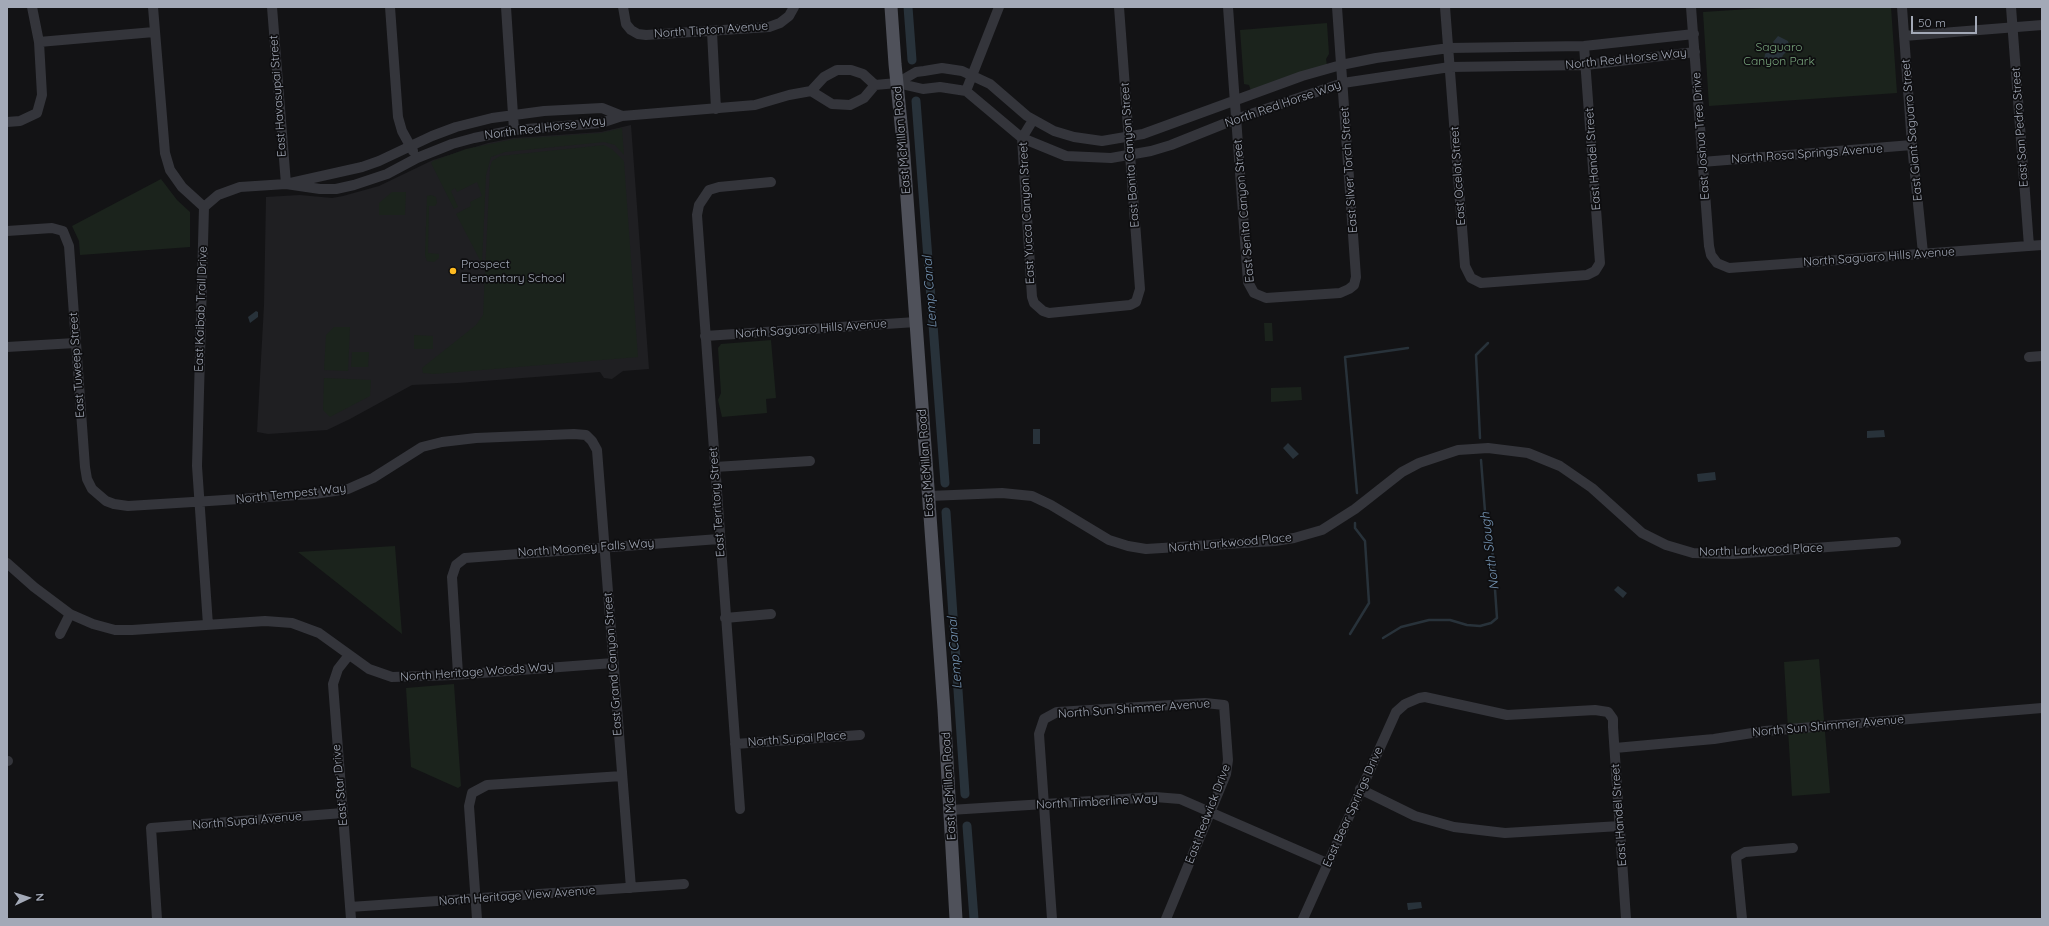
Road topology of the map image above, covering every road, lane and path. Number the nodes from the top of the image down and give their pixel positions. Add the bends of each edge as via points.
1 (32, 7) edge
2 (153, 7) edge
3 (272, 7) edge
4 (390, 7) edge
5 (506, 7) edge
6 (623, 7) edge
7 (794, 7) edge
8 (892, 7) edge
9 (999, 7) edge
10 (1119, 7) edge
11 (1228, 7) edge
12 (1337, 7) edge
13 (1446, 7) edge
14 (1692, 7) edge
15 (1902, 7) edge
16 (2011, 7) edge
17 (2042, 25) edge
18 (2012, 27) junction
19 (154, 32) junction
20 (712, 32) junction
21 (1694, 34) junction
22 (1904, 36) junction
23 (39, 42) junction
24 (1584, 46) junction
25 (1448, 48) junction
26 (1695, 52) junction
27 (1342, 65) junction
28 (1586, 65) junction
29 (1450, 67) junction
30 (973, 75) junction
31 (897, 83) junction
32 (1343, 83) junction
33 (875, 85) junction
34 (811, 91) junction
35 (966, 91) junction
36 (1235, 100) junction
37 (716, 109) junction
38 (513, 114) junction
39 (622, 116) junction
40 (1236, 119) junction
41 (1033, 120) junction
42 (7, 122) edge
43 (514, 130) junction
44 (1022, 138) junction
45 (1129, 138) junction
46 (1912, 145) junction
47 (410, 146) junction
48 (1130, 156) junction
49 (417, 158) junction
50 (1702, 162) junction
51 (771, 182) dead end
52 (286, 184) junction
53 (204, 207) junction
54 (7, 231) edge
55 (2029, 246) junction
56 (2042, 246) edge
57 (1923, 253) junction
58 (1716, 263) joint
59 (1475, 281) joint
60 (1254, 293) joint
61 (1136, 302) joint
62 (916, 322) junction
63 (705, 336) junction
64 (75, 343) junction
65 (7, 348) edge
66 (2042, 356) edge
67 (2029, 357) dead end
68 (592, 441) joint
69 (810, 461) dead end
70 (715, 467) junction
71 (98, 496) joint
72 (929, 496) junction
73 (199, 502) junction
74 (720, 539) junction
75 (1896, 542) dead end
76 (604, 547) junction
77 (7, 563) edge
78 (70, 614) junction
79 (771, 614) dead end
80 (725, 618) junction
81 (208, 625) junction
82 (60, 634) dead end
83 (348, 655) junction
84 (613, 663) junction
85 (458, 674) junction
86 (1411, 701) joint
87 (1224, 705) joint
88 (2042, 708) edge
89 (860, 735) dead end
90 (735, 744) junction
91 (1615, 748) junction
92 (622, 776) junction
93 (1360, 789) junction
94 (1044, 805) junction
95 (740, 809) dead end
96 (950, 810) junction
97 (343, 813) junction
98 (1210, 813) junction
99 (1620, 826) junction
100 (1793, 848) dead end
101 (1328, 863) junction
102 (684, 884) dead end
103 (631, 888) junction
104 (475, 899) junction
105 (350, 907) junction
106 (157, 919) edge
107 (351, 919) edge
108 (477, 919) edge
109 (956, 919) edge
110 (1052, 919) edge
111 (1166, 919) edge
112 (1303, 919) edge
113 (1626, 919) edge
114 (1742, 919) edge

1 - 23 street
2 - 19 street
3 - 52 street, East Havasupai Street
4 - 47 street via 398,117
5 - 38 street
6 - 20 street, North Tipton Avenue via 626,24 638,34
7 - 20 street, North Tipton Avenue via 780,24
8 - 31 main road, East McMillan Road
9 - 30 street
10 - 45 street, East Bonita Canyon Street
11 - 36 street, East Senita Canyon Street
12 - 27 street, East Silver Torch Street
13 - 25 street, East Ocelot Street
14 - 21 street, East Joshua Tree Drive
15 - 22 street, East Giant Saguaro Street
16 - 18 street, East San Pedro Street
17 - 18 street
18 - 22 street
18 - 55 street, East San Pedro Street
19 - 23 street
19 - 53 street via 165,153 170,170 182,187
20 - 37 street
21 - 24 street, North Red Horse Way
21 - 26 street, East Joshua Tree Drive
22 - 46 street, East Giant Saguaro Street
23 - 42 street via 42,95 37,113 20,121
24 - 25 street, North Red Horse Way
24 - 28 street, East Handel Street
25 - 27 street, North Red Horse Way
25 - 29 street, East Ocelot Street
26 - 28 street, North Red Horse Way
26 - 50 street, East Joshua Tree Drive
27 - 32 street, East Silver Torch Street
27 - 36 street, North Red Horse Way
28 - 29 street, North Red Horse Way
28 - 59 street, East Handel Street via 1601,258 1595,271 1587,275 1488,283
29 - 32 street, North Red Horse Way
29 - 59 street, East Ocelot Street via 1465,266
30 - 31 street, North Red Horse Way via 951,69 934,69 916,72
30 - 35 street
30 - 41 street, North Red Horse Way via 990,84
31 - 33 street, North Red Horse Way
31 - 35 street, North Red Horse Way via 923,89 940,87
31 - 62 main road, East McMillan Road
32 - 40 street, North Red Horse Way
32 - 60 street, East Silver Torch Street via 1357,266 1354,285 1340,292 1266,298
33 - 34 street via 864,98 850,105 832,104
33 - 34 street via 863,74 851,70 837,70 824,77
34 - 37 street, North Red Horse Way via 755,105
35 - 44 street, North Red Horse Way
36 - 40 street, East Senita Canyon Street
36 - 45 street, North Red Horse Way
37 - 39 street, North Red Horse Way
38 - 39 street, North Red Horse Way via 602,108
38 - 43 street
38 - 47 street, North Red Horse Way via 456,127
39 - 43 street, North Red Horse Way via 602,123
40 - 48 street, North Red Horse Way via 1171,145
40 - 60 street, East Senita Canyon Street via 1248,282
41 - 44 street, East Yucca Canyon Street
41 - 45 street, North Red Horse Way via 1074,138 1102,141
43 - 49 street, North Red Horse Way via 474,138
44 - 48 street, North Red Horse Way via 1066,156
44 - 61 street, East Yucca Canyon Street via 1032,297 1038,308 1049,313 1125,307
45 - 48 street, East Bonita Canyon Street
46 - 50 street, North Rosa Springs Avenue
46 - 57 street, East Giant Saguaro Street
47 - 49 street
47 - 52 street, North Red Horse Way via 362,167
48 - 61 street, East Bonita Canyon Street via 1140,289
49 - 52 street, North Red Horse Way via 371,180 336,189
50 - 58 street, East Joshua Tree Drive via 1709,246
51 - 63 street, East Territory Street via 719,187 709,190 703,197 697,215
52 - 53 street, North Red Horse Way via 240,187 218,195
53 - 73 street, East Kaibab Trail Drive via 197,448
54 - 64 street, East Tuweep Street via 52,228 63,230 69,246
55 - 56 street, North Saguaro Hills Avenue
55 - 57 street, North Saguaro Hills Avenue
57 - 58 street, North Saguaro Hills Avenue via 1729,268
62 - 63 street, North Saguaro Hills Avenue
62 - 72 main road, East McMillan Road
63 - 70 street, East Territory Street
64 - 65 street
64 - 71 street, East Tuweep Street via 85,467 87,479
66 - 67 street
68 - 73 street, North Tempest Way via 586,436 574,434 442,442 422,447 373,478 348,490
68 - 76 street, East Grand Canyon Street via 597,450
69 - 70 street
70 - 74 street, East Territory Street
71 - 73 street, North Tempest Way via 114,504 128,506
72 - 75 street, North Larkwood Place via 1002,493 1032,496 1109,540 1146,549 1275,541 1322,530 1419,462 1458,450 1488,448 1528,453 1560,466 1582,480 1642,533 1666,545 1694,553 1734,554
72 - 96 main road, East McMillan Road
73 - 81 street, East Kaibab Trail Drive
74 - 76 street, North Mooney Falls Way
74 - 80 street, East Territory Street
76 - 84 street, East Grand Canyon Street
76 - 85 street, North Mooney Falls Way via 469,557 456,565 452,577
77 - 78 street, North Heritage Woods Way
78 - 81 street, North Heritage Woods Way via 92,624 115,630
78 - 82 street
79 - 80 street
80 - 90 street, East Territory Street
81 - 83 street, North Heritage Woods Way via 265,621 292,624 319,634
83 - 85 street, North Heritage Woods Way via 369,669 392,677
83 - 97 street, East Star Drive via 338,669 333,684
84 - 85 street, North Heritage Woods Way
84 - 92 street, East Grand Canyon Street
86 - 91 street, East Handel Street via 1425,697 1512,715 1594,710 1608,712 1613,719
86 - 93 street, East Bear Springs Drive via 1396,712
87 - 94 street, North Sun Shimmer Avenue via 1205,703 1057,712 1044,719 1039,734
87 - 98 street, East Redwick Drive via 1228,760 1226,774
88 - 91 street, North Sun Shimmer Avenue via 1765,731 1714,739
89 - 90 street, North Supai Place
90 - 95 street, East Territory Street
91 - 99 street, East Handel Street
92 - 103 street, East Grand Canyon Street
92 - 104 street via 487,785 472,793 468,806
93 - 99 street via 1415,816 1454,827 1505,833
93 - 101 street, East Bear Springs Drive
94 - 96 street, North Timberline Way
94 - 98 street, North Timberline Way via 1155,797 1180,800
94 - 110 street
96 - 109 main road, East McMillan Road
97 - 105 street, East Star Drive
97 - 106 street, North Supai Avenue via 151,828
98 - 101 street, North Timberline Way
98 - 111 street, East Redwick Drive
99 - 113 street, East Handel Street
100 - 114 street via 1745,852 1736,857
101 - 112 street, East Bear Springs Drive
102 - 103 street, North Heritage View Avenue
103 - 104 street, North Heritage View Avenue
104 - 105 street, North Heritage View Avenue
104 - 108 street
105 - 107 street, East Star Drive

